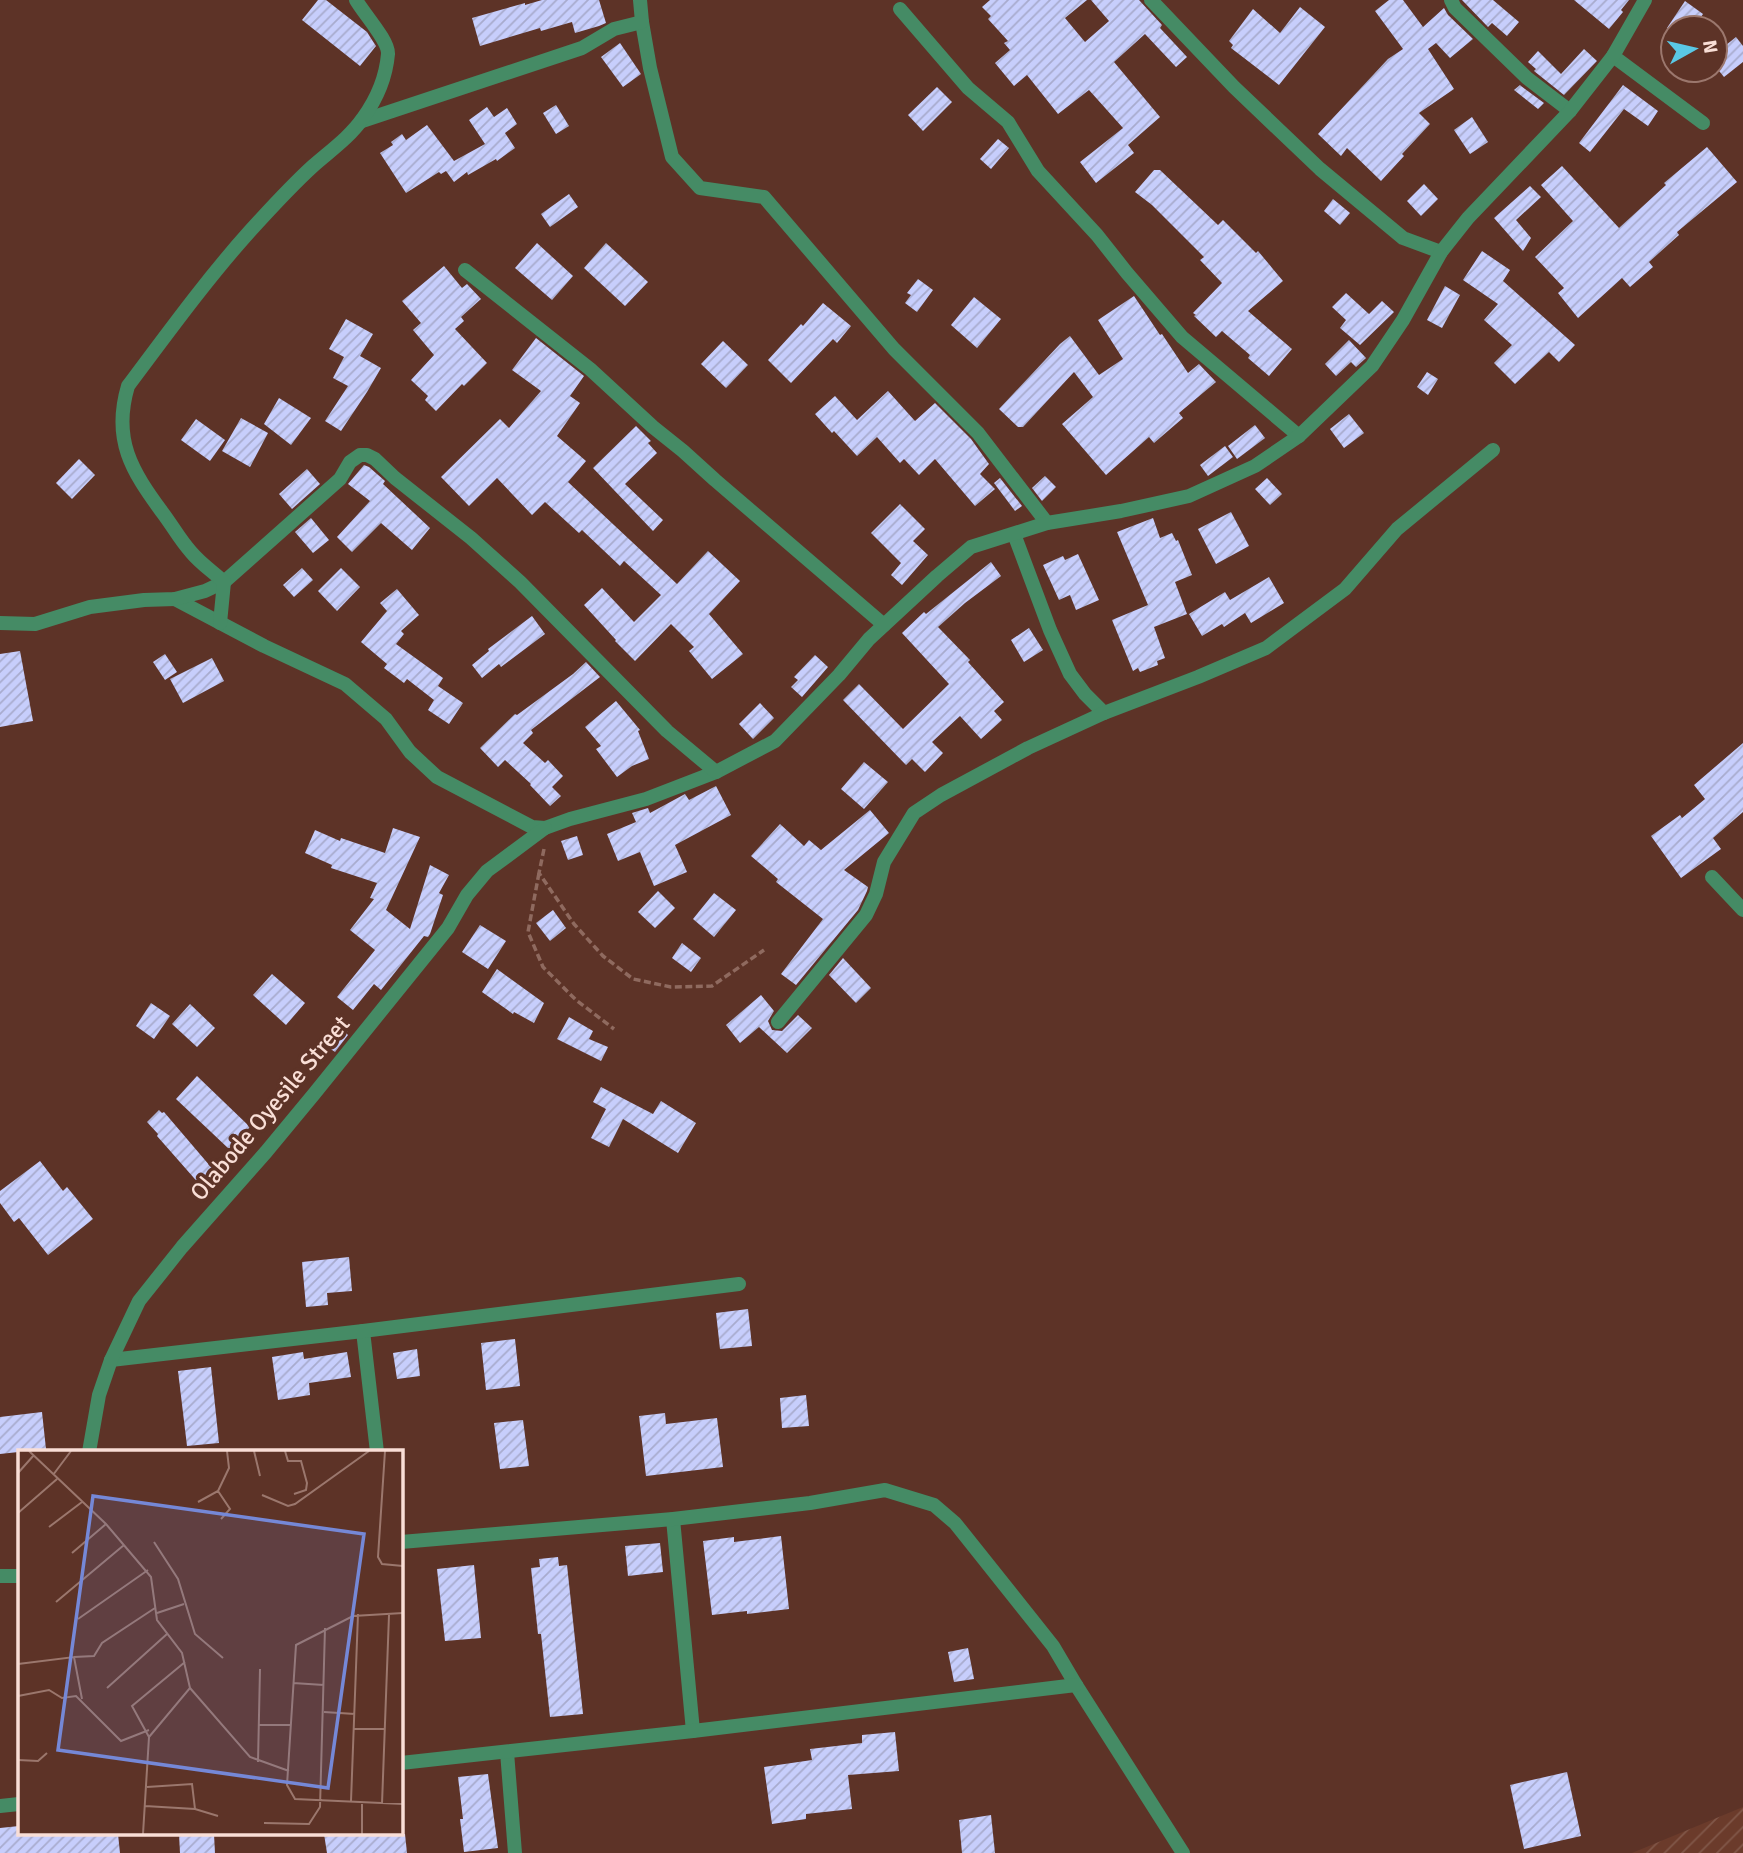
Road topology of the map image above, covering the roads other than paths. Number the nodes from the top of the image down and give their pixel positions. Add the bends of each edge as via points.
1 (356, 0) edge
2 (640, 0) edge
3 (1151, 0) edge
4 (1451, 0) edge
5 (1645, 0) edge
6 (900, 9) dead end
7 (642, 22) junction
8 (1612, 55) junction
9 (1570, 111) junction
10 (362, 121) junction
11 (1703, 123) dead end
12 (1441, 252) junction
13 (466, 270) dead end
14 (1299, 436) junction
15 (1493, 450) dead end
16 (1047, 523) junction
17 (1014, 534) junction
18 (224, 582) junction
19 (175, 599) junction
20 (0, 623) edge
21 (220, 623) junction
22 (884, 625) junction
23 (1104, 713) junction
24 (716, 772) junction
25 (545, 828) junction
26 (1712, 877) dead end
27 (1743, 910) edge
28 (778, 1022) dead end
29 (739, 1284) dead end
30 (363, 1331) junction
31 (111, 1360) junction
32 (89, 1450) edge
33 (377, 1450) edge
34 (673, 1518) junction
35 (402, 1542) edge
36 (0, 1576) edge
37 (18, 1576) edge
38 (1076, 1685) junction
39 (693, 1731) junction
40 (507, 1752) junction
41 (402, 1763) edge
42 (18, 1804) edge
43 (0, 1806) edge
44 (515, 1853) edge
45 (1182, 1853) edge

1 - 10 street via 388,53 377,97
2 - 7 street
3 - 12 street via 1320,169 1403,238
4 - 9 street via 1527,78
5 - 8 street, Olabode Oyesile Street
6 - 14 street via 968,88 1009,122 1038,171 1182,337
7 - 10 street via 614,29 582,48
7 - 16 street via 672,157 700,188 764,197 894,349 978,433
8 - 9 street, Olabode Oyesile Street
8 - 11 street
9 - 12 street, Olabode Oyesile Street
10 - 18 street via 249,233 128,386 121,417 129,460 191,553
12 - 14 street, Olabode Oyesile Street via 1372,366
13 - 22 street via 590,369
14 - 16 street, Olabode Oyesile Street via 1255,466 1189,496
15 - 23 street via 1397,529 1345,589 1266,648
16 - 17 street, Olabode Oyesile Street
17 - 22 street, Olabode Oyesile Street via 971,547
17 - 23 street via 1070,674
18 - 19 street
18 - 21 street
18 - 24 street via 341,479 350,462 368,455 520,582 667,731
19 - 20 street via 90,607 35,624
19 - 21 street
21 - 25 street via 345,684 386,719 410,752 437,777 532,827
22 - 24 street, Olabode Oyesile Street via 775,741
23 - 28 street via 1028,748 914,813 884,862 866,915
24 - 25 street, Olabode Oyesile Street via 646,799
25 - 31 street, Olabode Oyesile Street via 487,871 467,895 448,928 314,1094 139,1301
26 - 27 street
29 - 30 street
30 - 31 street
30 - 33 street
31 - 32 street, Olabode Oyesile Street
34 - 35 street
34 - 38 street via 885,1490 934,1505 955,1523 1054,1646
34 - 39 street
36 - 37 street
38 - 39 street
38 - 45 street
39 - 40 street
40 - 41 street
40 - 44 street
42 - 43 street

